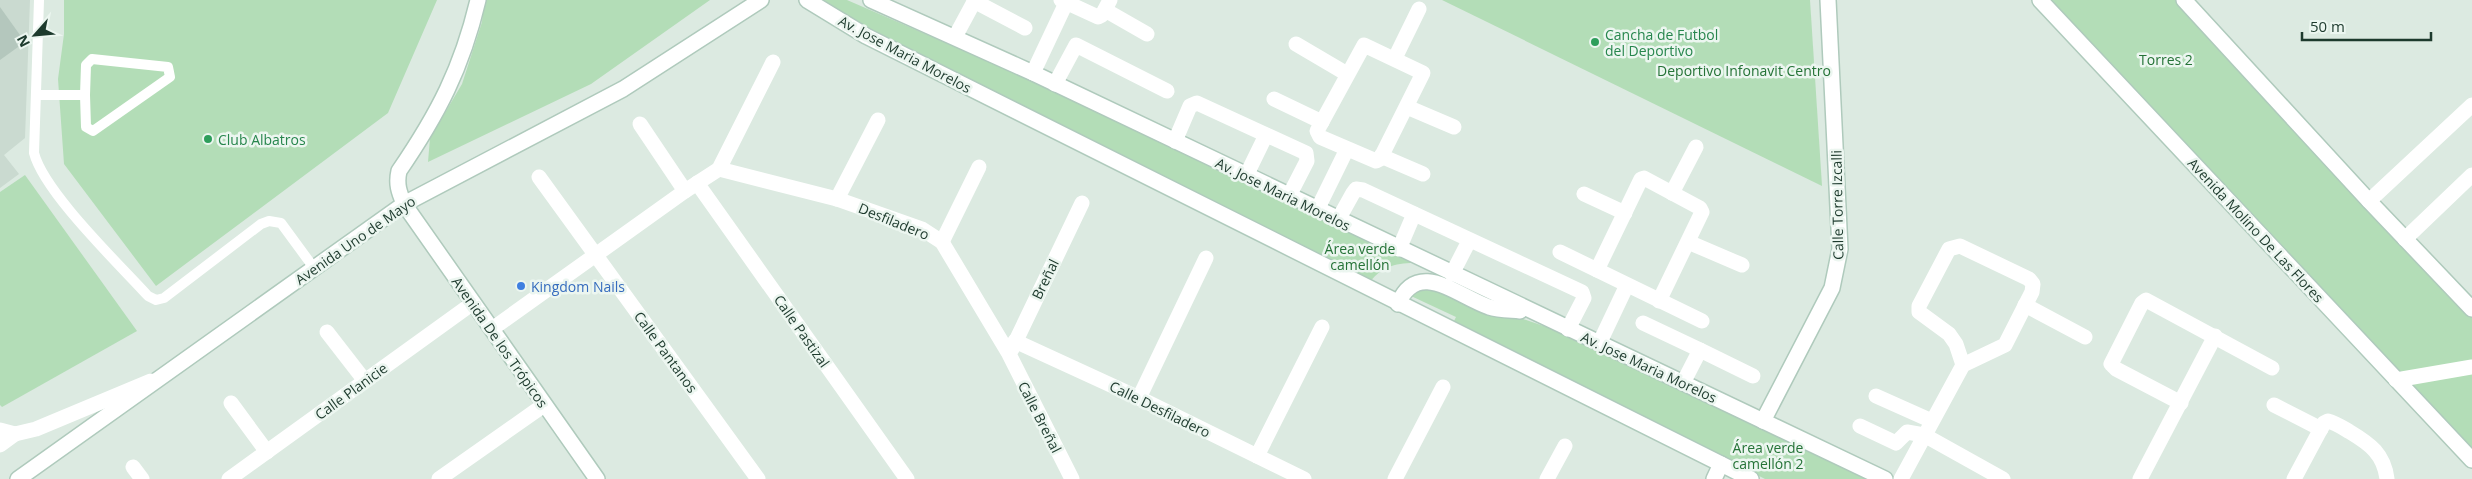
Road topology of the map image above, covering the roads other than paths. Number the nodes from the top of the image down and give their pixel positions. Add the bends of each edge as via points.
1 (39, 0) edge
2 (478, 0) edge
3 (762, 0) edge
4 (871, 0) edge
5 (1828, 0) edge
6 (2040, 0) edge
7 (2184, 0) edge
8 (809, 1) edge
9 (974, 1) edge
10 (1064, 1) edge
11 (1108, 5) edge
12 (1419, 9) dead end
13 (1025, 28) dead end
14 (1147, 34) dead end
15 (955, 37) junction
16 (1296, 44) dead end
17 (1395, 58) junction
18 (773, 62) dead end
19 (1033, 73) junction
20 (1348, 74) junction
21 (1055, 84) junction
22 (1167, 91) dead end
23 (36, 95) junction
24 (85, 95) junction
25 (1274, 99) dead end
26 (2472, 105) edge
27 (1407, 107) junction
28 (878, 120) dead end
29 (1322, 122) junction
30 (640, 124) dead end
31 (1454, 127) dead end
32 (1266, 135) junction
33 (1175, 141) junction
34 (1696, 147) dead end
35 (1347, 149) junction
36 (1382, 156) junction
37 (979, 167) dead end
38 (719, 169) junction
39 (1423, 174) dead end
40 (2472, 175) edge
41 (1246, 176) junction
42 (539, 177) dead end
43 (691, 187) junction
44 (1672, 193) junction
45 (1584, 194) dead end
46 (1289, 196) junction
47 (837, 199) junction
48 (2369, 201) junction
49 (1082, 203) dead end
50 (404, 204) junction
51 (1317, 210) junction
52 (1624, 213) junction
53 (1414, 214) junction
54 (1338, 220) junction
55 (2405, 238) junction
56 (1469, 241) junction
57 (942, 242) junction
58 (1688, 242) junction
59 (1399, 249) junction
60 (1560, 252) dead end
61 (596, 256) junction
62 (1206, 258) dead end
63 (1742, 265) dead end
64 (314, 268) junction
65 (1597, 270) junction
66 (1452, 274) junction
67 (1627, 285) junction
68 (1659, 301) junction
69 (473, 303) junction
70 (1398, 304) junction
71 (2025, 305) junction
72 (2472, 309) edge
73 (1534, 312) junction
74 (1702, 321) dead end
75 (1643, 323) dead end
76 (1322, 327) dead end
77 (492, 329) junction
78 (1568, 329) junction
79 (327, 332) dead end
80 (2215, 336) junction
81 (2085, 337) dead end
82 (1599, 344) junction
83 (1012, 348) junction
84 (1700, 350) junction
85 (1963, 365) junction
86 (2472, 367) edge
87 (2272, 368) dead end
88 (161, 376) junction
89 (1753, 376) dead end
90 (2396, 380) junction
91 (365, 382) junction
92 (1683, 383) junction
93 (1443, 387) dead end
94 (1876, 396) dead end
95 (1139, 398) junction
96 (231, 403) dead end
97 (2180, 403) junction
98 (544, 405) junction
99 (2274, 405) dead end
100 (1763, 421) junction
101 (1932, 421) junction
102 (1860, 426) dead end
103 (2321, 429) junction
104 (7, 432) edge
105 (1924, 436) junction
106 (0, 444) edge
107 (1566, 446) dead end
108 (267, 452) junction
109 (1257, 456) junction
110 (2472, 460) edge
111 (1721, 464) junction
112 (133, 467) dead end
113 (18, 479) edge
114 (142, 479) edge
115 (229, 479) edge
116 (439, 479) edge
117 (597, 479) edge
118 (758, 479) edge
119 (907, 479) edge
120 (1072, 479) edge
121 (1304, 479) edge
122 (1395, 479) edge
123 (1547, 479) edge
124 (1714, 479) edge
125 (1751, 479) edge
126 (1885, 479) edge
127 (1900, 479) edge
128 (2003, 479) edge
129 (2140, 479) edge
130 (2294, 479) edge
131 (2386, 479) edge

1 - 23 lane
2 - 50 street, Avenida De los Trópicos via 465,49 446,96 399,171 398,188
3 - 50 street, Avenida Uno de Mayo via 623,89
4 - 15 street, Av. Jose Maria Morelos
5 - 100 street, Calle Torre Izcalli via 1840,250 1838,268 1832,288
6 - 90 street, Avenida Molino De Las Flores
7 - 48 street
8 - 70 street, Av. Jose Maria Morelos via 866,36
9 - 13 street
9 - 15 street
10 - 11 street via 1095,17 1102,15
10 - 19 street
11 - 14 street
12 - 17 street
15 - 19 street, Av. Jose Maria Morelos
16 - 20 street
17 - 20 street via 1364,45
17 - 27 street via 1423,73
18 - 38 street
19 - 21 street, Av. Jose Maria Morelos
20 - 29 street
21 - 22 street via 1076,45
21 - 33 street, Av. Jose Maria Morelos
23 - 24 lane
23 - 64 lane via 34,153 37,164 68,209 148,296 156,300 164,298 261,224 269,222 281,223
24 - 24 lane via 86,65 92,59 168,67 170,71 170,77 93,131 86,126
25 - 29 street
26 - 48 street
27 - 31 street
27 - 36 street
28 - 47 street
29 - 35 street via 1317,131 1320,137
30 - 43 street, Calle Pastizal
32 - 33 street via 1193,103
32 - 41 street
32 - 46 street via 1306,153 1308,157
33 - 41 street, Av. Jose Maria Morelos
34 - 44 street
35 - 36 street via 1376,161
35 - 51 street
36 - 39 street
37 - 57 street
38 - 43 street
38 - 47 street, Desfiladero
40 - 55 street
41 - 46 street, Av. Jose Maria Morelos
42 - 61 street, Calle Pantanos
43 - 61 street
43 - 119 street, Calle Pastizal
44 - 52 street via 1642,178
44 - 58 street via 1702,210
45 - 52 street
46 - 51 street, Av. Jose Maria Morelos
47 - 57 street, Desfiladero via 922,229
48 - 55 street
49 - 83 street, Breñal
50 - 64 street, Avenida Uno de Mayo
50 - 69 street, Avenida De los Trópicos
51 - 54 street, Av. Jose Maria Morelos
52 - 65 street
53 - 54 street via 1356,189
53 - 56 street
53 - 59 street
54 - 59 street, Av. Jose Maria Morelos
55 - 72 street
56 - 66 street
56 - 78 street via 1582,292 1584,298
57 - 83 street, Desfiladero
58 - 63 street
58 - 68 street
59 - 66 street, Av. Jose Maria Morelos
60 - 65 street
61 - 77 street
61 - 118 street, Calle Pantanos
62 - 95 street
64 - 88 street, Avenida Uno de Mayo
65 - 67 street
66 - 73 street, Av. Jose Maria Morelos
67 - 68 street
67 - 82 street
68 - 74 street
69 - 77 street, Avenida De los Trópicos
69 - 91 street, Calle Planicie
70 - 73 street via 1404,290 1413,283 1427,280 1490,307
70 - 111 street, Av. Jose Maria Morelos
71 - 81 street
71 - 85 street via 2005,344
71 - 85 street via 2033,284 2028,279 1960,246 1949,249 1919,306 1919,312 1949,334
73 - 78 street, Av. Jose Maria Morelos
75 - 84 street
76 - 109 street
77 - 98 street, Avenida De los Trópicos
78 - 82 street, Av. Jose Maria Morelos
79 - 91 street
80 - 87 street
80 - 97 street
80 - 97 street via 2146,300 2112,359 2111,364 2116,369
82 - 92 street, Av. Jose Maria Morelos
83 - 95 street, Calle Desfiladero
83 - 120 street, Calle Breñal
84 - 89 street
84 - 92 street
85 - 101 street
86 - 90 street
88 - 104 street via 36,429
88 - 113 street, Avenida Uno de Mayo
90 - 110 street, Avenida Molino De Las Flores
91 - 108 street, Calle Planicie
92 - 100 street, Av. Jose Maria Morelos
93 - 122 street
94 - 101 street
95 - 109 street, Calle Desfiladero
96 - 108 street
97 - 129 street
98 - 116 street
98 - 117 street, Avenida De los Trópicos
99 - 103 street
100 - 126 street, Av. Jose Maria Morelos
101 - 105 street
102 - 105 street via 1896,443 1907,432
103 - 130 street
103 - 131 street via 2324,423 2332,422 2371,444 2380,455
104 - 106 street
105 - 127 street
105 - 128 street
107 - 123 street
108 - 115 street, Calle Planicie
109 - 121 street, Calle Desfiladero
111 - 124 street
111 - 125 street, Av. Jose Maria Morelos
112 - 114 street

